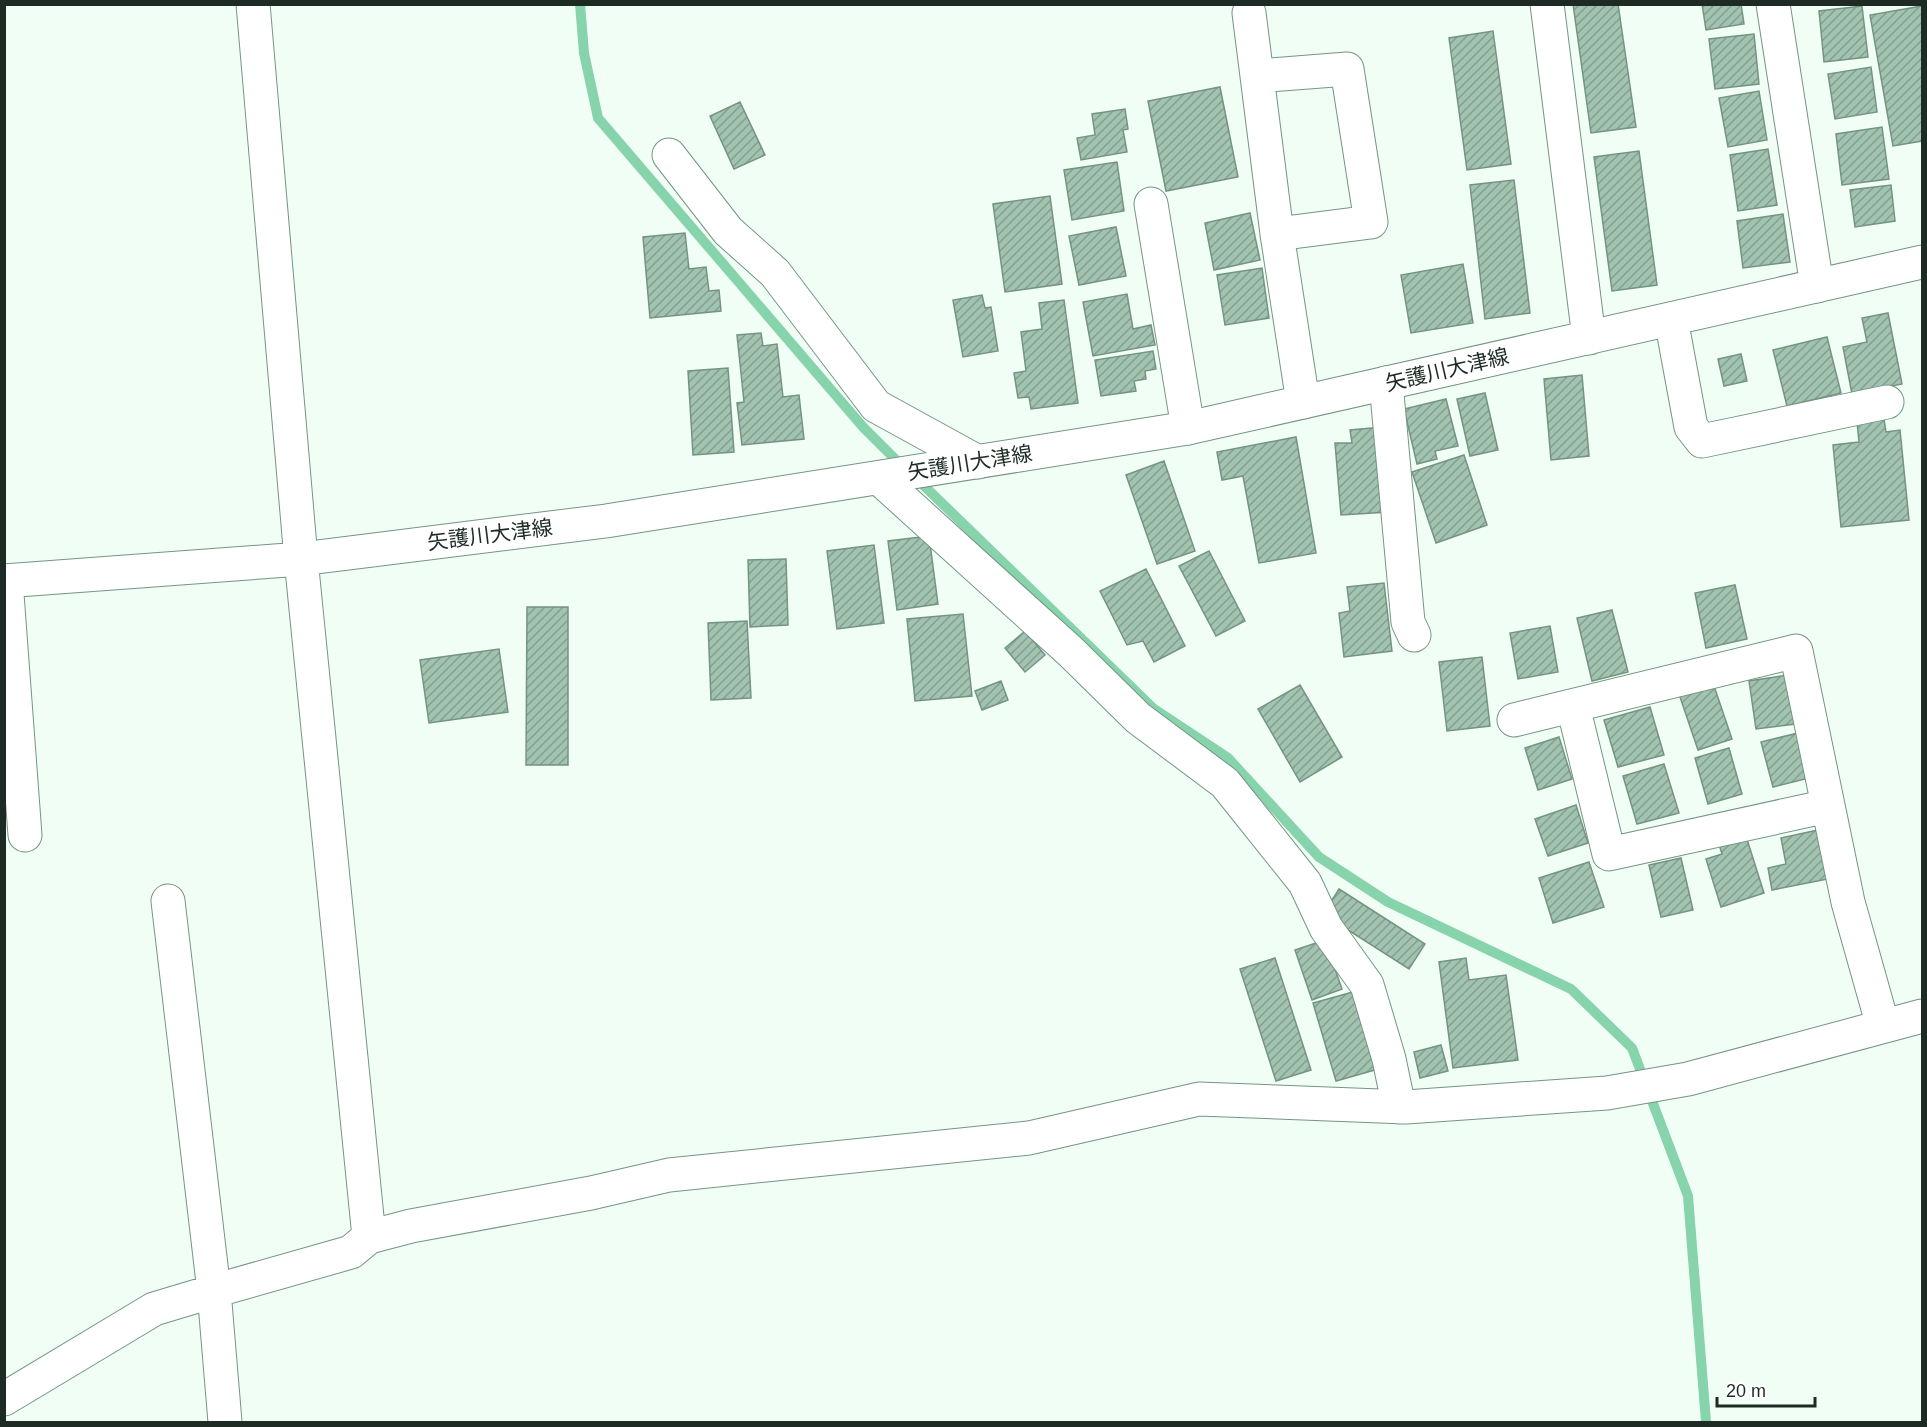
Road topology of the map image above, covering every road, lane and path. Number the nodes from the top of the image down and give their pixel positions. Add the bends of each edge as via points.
1 (254, 4) edge
2 (1547, 4) edge
3 (1773, 4) edge
4 (1249, 13) dead end
5 (1257, 76) junction
6 (669, 155) dead end
7 (1152, 204) dead end
8 (1277, 234) junction
9 (1923, 262) edge
10 (1817, 286) junction
11 (1671, 319) junction
12 (1589, 338) junction
13 (1386, 383) junction
14 (1303, 402) junction
15 (1887, 402) dead end
16 (1188, 428) junction
17 (978, 462) junction
18 (879, 478) junction
19 (301, 559) junction
20 (5, 581) edge
21 (1414, 635) dead end
22 (1573, 706) junction
23 (1514, 720) dead end
24 (1828, 806) junction
25 (25, 835) dead end
26 (168, 901) dead end
27 (1923, 1016) edge
28 (1883, 1026) junction
29 (1399, 1107) junction
30 (369, 1237) junction
31 (214, 1292) junction
32 (4, 1399) edge
33 (225, 1422) edge

1 - 19 street
2 - 12 street
3 - 10 street
4 - 5 street
5 - 8 street
5 - 8 street via 1347,69 1371,222
6 - 17 street via 728,231 775,273 876,406
7 - 16 street
8 - 14 street
9 - 10 street, 矢護川大津線
10 - 11 street, 矢護川大津線
11 - 12 street, 矢護川大津線
11 - 15 street via 1691,427 1702,441
12 - 13 street, 矢護川大津線
13 - 14 street, 矢護川大津線
13 - 21 street via 1408,622
14 - 16 street, 矢護川大津線
16 - 17 street, 矢護川大津線
17 - 18 street, 矢護川大津線
18 - 19 street, 矢護川大津線 via 606,521
18 - 29 street via 1138,718 1225,783 1305,883 1326,927 1367,985
19 - 20 street, 矢護川大津線
19 - 30 street
20 - 25 street
22 - 23 street
22 - 24 street via 1609,854
22 - 24 street via 1796,651
24 - 28 street via 1848,903
26 - 31 street
27 - 28 street
28 - 29 street via 1688,1079 1607,1093
29 - 30 street via 1199,1099 1029,1138 669,1175
30 - 31 street via 351,1252
31 - 32 street via 154,1309
31 - 33 street

